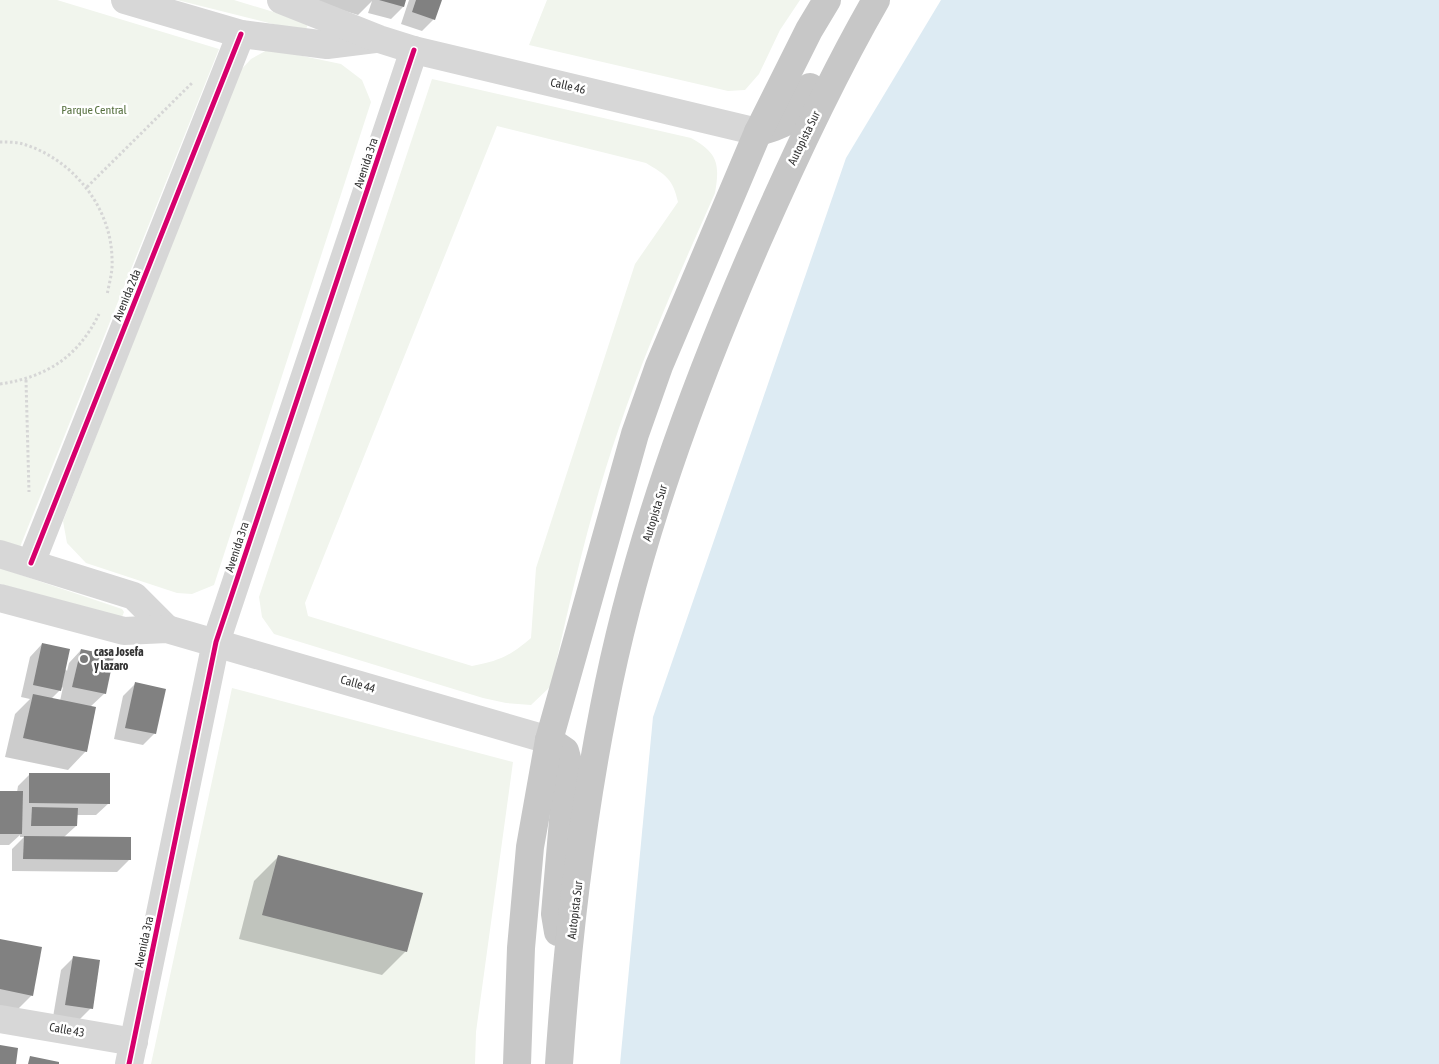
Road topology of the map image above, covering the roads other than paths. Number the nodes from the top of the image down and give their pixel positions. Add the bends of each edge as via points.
1 (125, 0) edge
2 (281, 0) edge
3 (827, 0) edge
4 (858, 0) edge
5 (876, 0) edge
6 (241, 34) junction
7 (378, 39) junction
8 (414, 50) junction
9 (758, 132) junction
10 (0, 554) edge
11 (31, 563) junction
12 (0, 598) edge
13 (167, 629) junction
14 (216, 642) junction
15 (549, 740) junction
16 (566, 983) junction
17 (0, 1019) edge
18 (131, 1053) edge
19 (517, 1064) edge
20 (560, 1064) edge

1 - 6 street, Calle 46
2 - 7 street, Calle 46
3 - 9 highway
4 - 9 highway via 794,116 783,125
5 - 16 highway, Autopista Sur via 800,144 721,323 674,448 630,598 604,705 586,811
6 - 7 street, Calle 46 via 327,45
6 - 11 street, Avenida 2da
7 - 8 street, Calle 46
8 - 9 street, Calle 46
8 - 14 street, Avenida 3ra
9 - 15 highway via 659,366 641,417
10 - 11 street
11 - 13 street via 134,596
12 - 13 street, Calle 44 via 124,631
13 - 14 street, Calle 44
14 - 15 street, Calle 44
14 - 18 street, Avenida 3ra
15 - 16 highway via 565,751 568,762 555,914
15 - 19 highway via 530,847 521,948
16 - 20 highway, Autopista Sur
17 - 18 street, Calle 43

